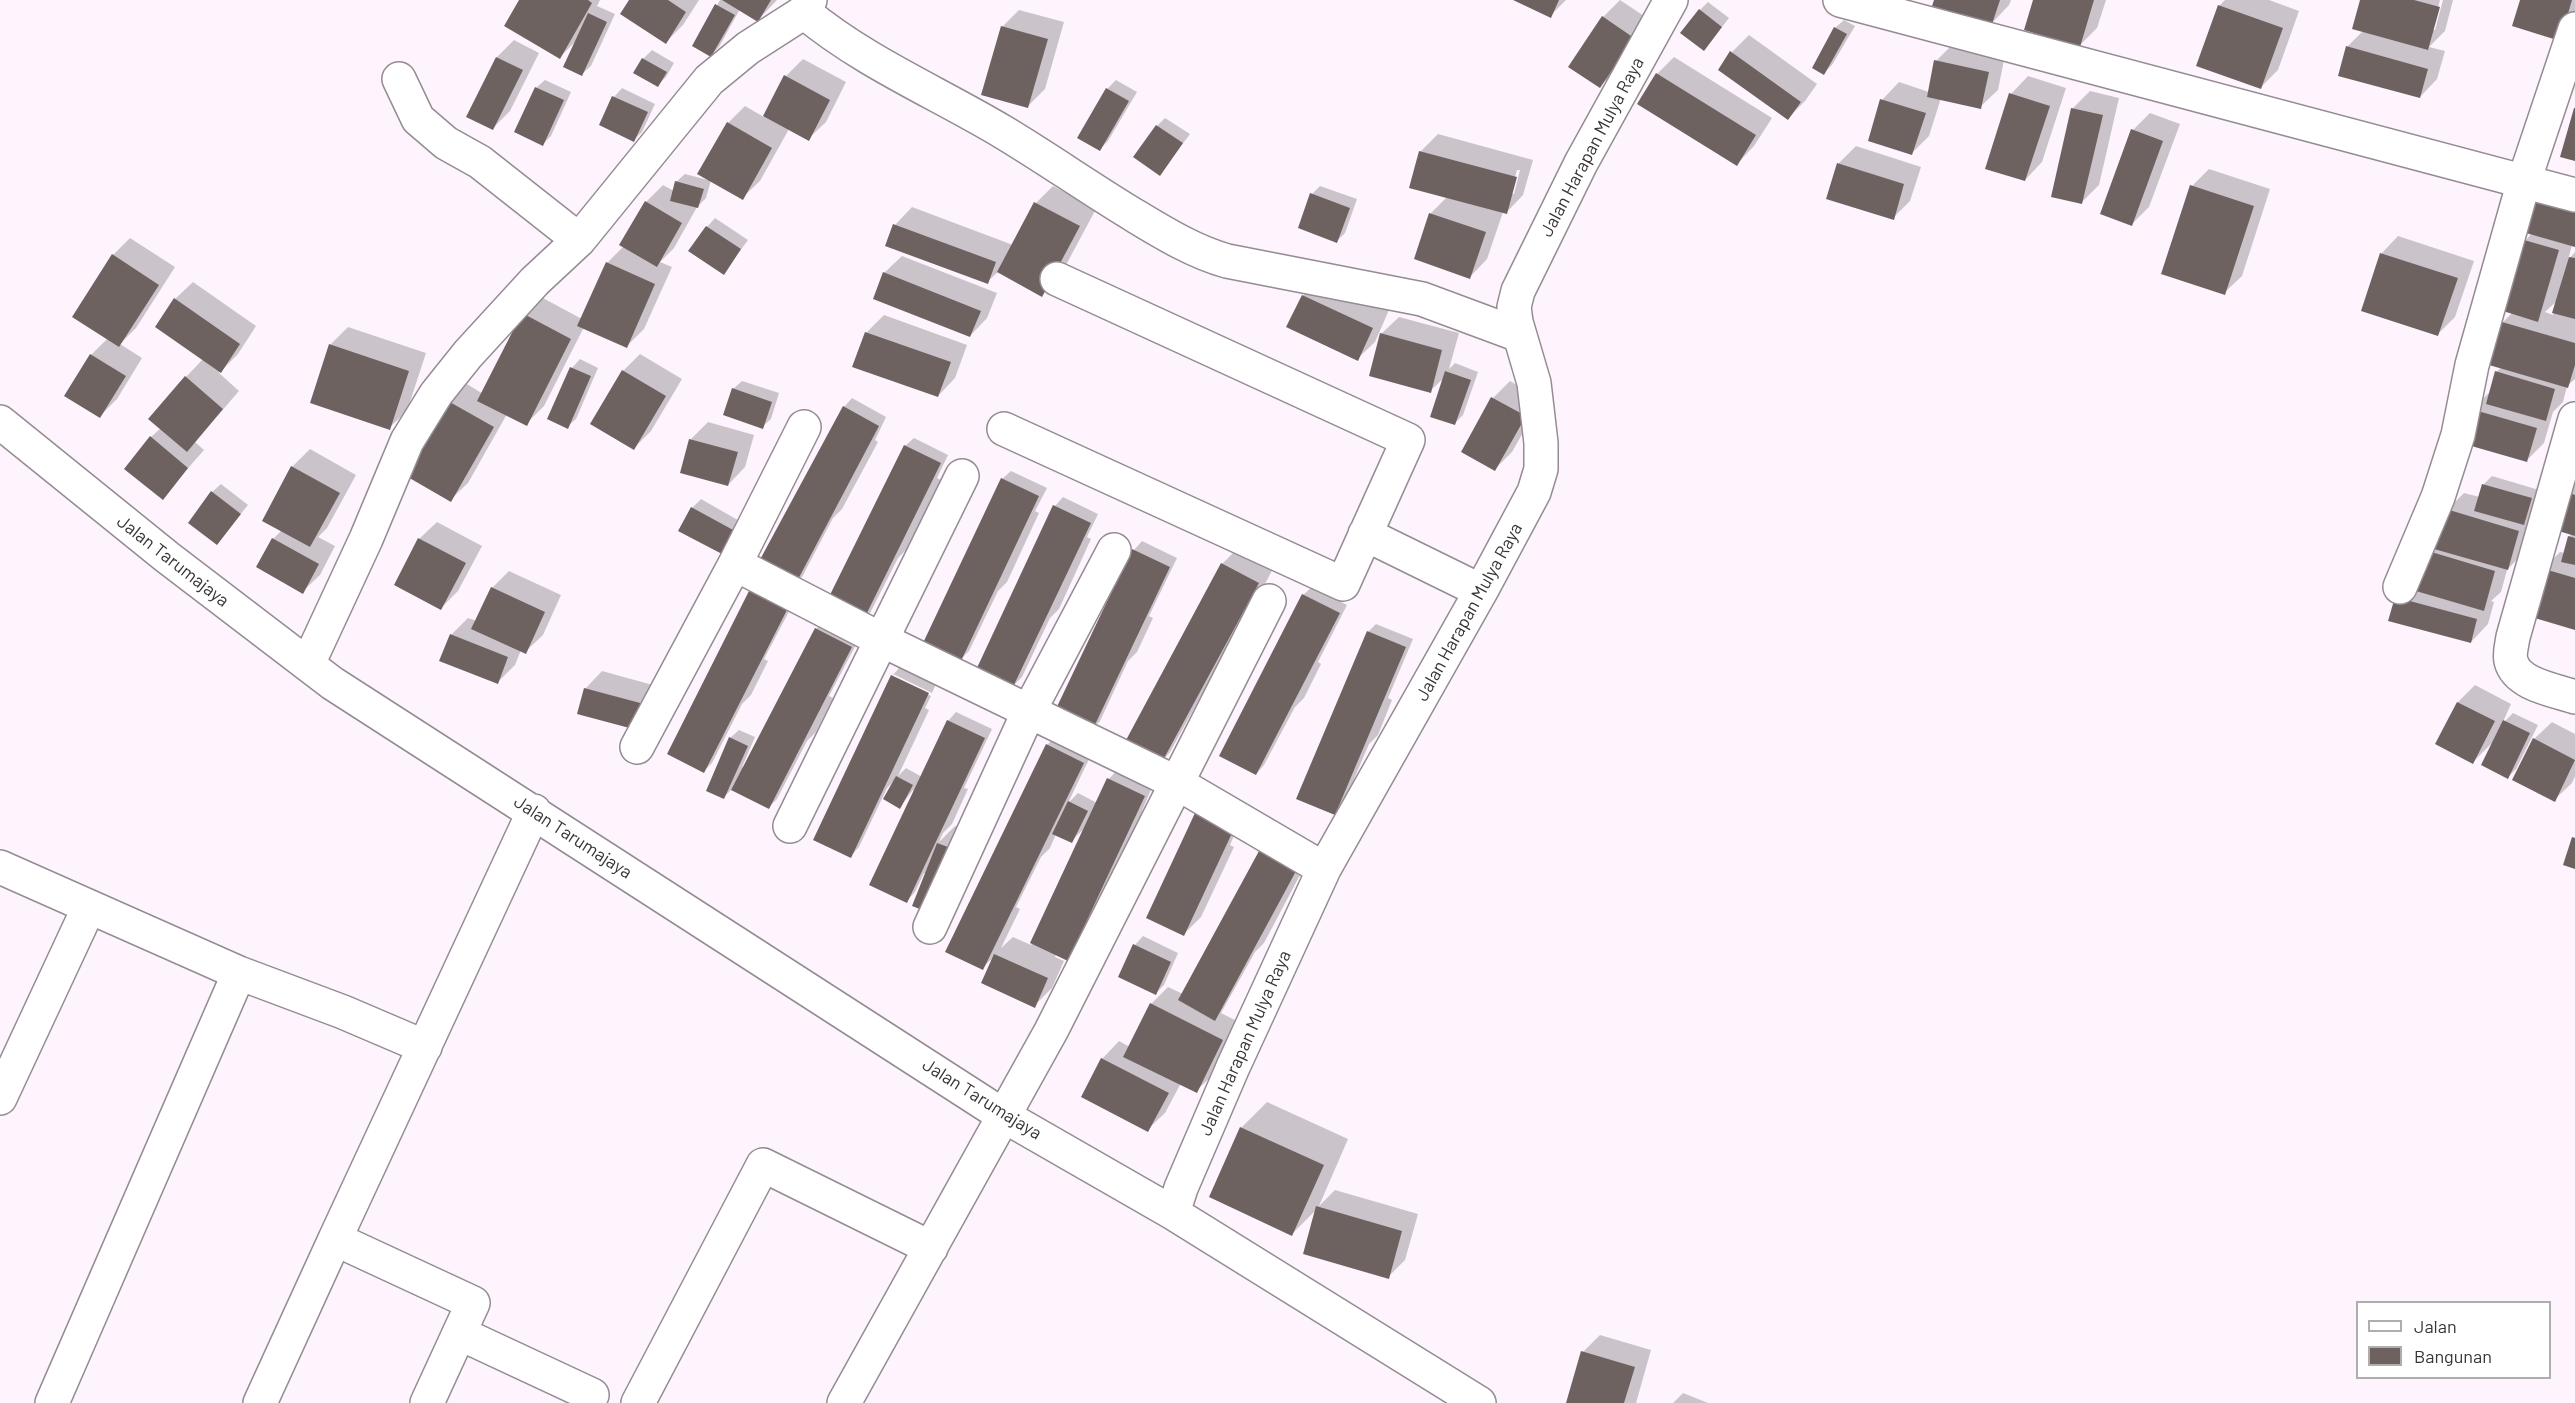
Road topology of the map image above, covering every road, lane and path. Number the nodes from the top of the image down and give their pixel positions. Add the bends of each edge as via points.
1 (1671, 0) edge
2 (1840, 0) edge
3 (807, 6) edge
4 (2575, 28) edge
5 (399, 79) dead end
6 (2524, 181) junction
7 (2575, 195) edge
8 (579, 240) junction
9 (1057, 279) dead end
10 (1519, 335) junction
11 (2575, 419) edge
12 (0, 422) edge
13 (804, 427) dead end
14 (1004, 429) dead end
15 (962, 476) dead end
16 (1365, 534) junction
17 (1114, 550) dead end
18 (735, 564) junction
19 (2400, 587) dead end
20 (1481, 591) junction
21 (1269, 601) dead end
22 (882, 640) junction
23 (308, 664) junction
24 (2575, 697) edge
25 (1029, 711) junction
26 (637, 747) dead end
27 (1177, 783) junction
28 (534, 811) junction
29 (790, 825) dead end
30 (0, 867) edge
31 (1324, 869) junction
32 (89, 907) junction
33 (930, 927) dead end
34 (239, 973) junction
35 (425, 1047) junction
36 (0, 1098) edge
37 (1005, 1116) junction
38 (1173, 1213) junction
39 (335, 1239) junction
40 (931, 1248) junction
41 (459, 1333) junction
42 (592, 1395) dead end
43 (52, 1403) edge
44 (260, 1403) edge
45 (427, 1403) edge
46 (638, 1403) edge
47 (844, 1403) edge
48 (1479, 1403) edge

1 - 10 street, Jalan Harapan Mulya Raya via 1581,163 1522,282 1514,307
2 - 6 street
3 - 8 street via 709,80
3 - 10 street via 822,27 893,73 1004,133 1157,229 1205,254 1422,299
4 - 6 street
5 - 8 street via 418,119
6 - 7 street
6 - 19 street via 2472,365 2451,456
8 - 23 street via 527,290 436,394 407,441
9 - 16 street via 1408,440
10 - 20 street, Jalan Harapan Mulya Raya via 1534,383 1541,469 1534,492
11 - 24 street via 2510,659 2528,681
12 - 23 street, Jalan Tarumajaya
13 - 18 street
14 - 16 street via 1343,584
15 - 22 street
16 - 20 street
17 - 25 street
18 - 22 street
18 - 26 street
20 - 31 street, Jalan Harapan Mulya Raya
21 - 27 street
22 - 25 street
22 - 29 street
23 - 28 street, Jalan Tarumajaya
25 - 27 street
25 - 33 street
27 - 31 street
27 - 37 street
28 - 35 street
28 - 37 street, Jalan Tarumajaya
30 - 32 street
31 - 38 street, Jalan Harapan Mulya Raya via 1233,1067
32 - 34 street
32 - 36 street
34 - 35 street
34 - 43 street
35 - 39 street
37 - 38 street, Jalan Tarumajaya
37 - 40 street
38 - 48 street, Jalan Tarumajaya
39 - 41 street via 473,1303
39 - 44 street
40 - 46 street via 763,1165
40 - 47 street
41 - 42 street
41 - 45 street

